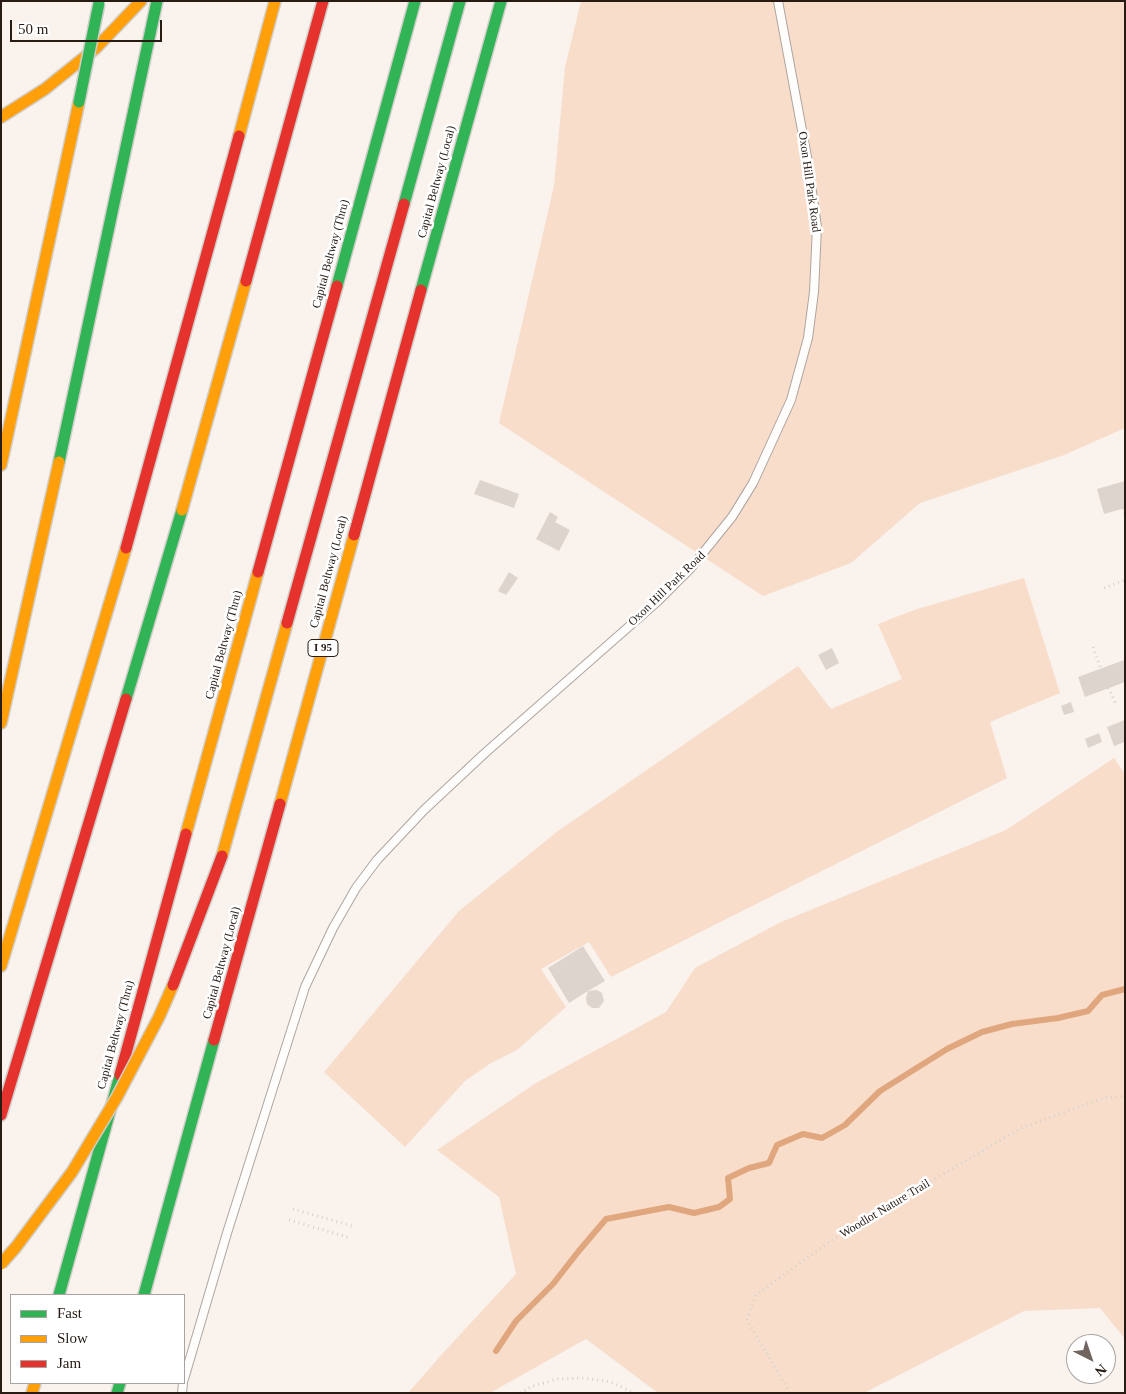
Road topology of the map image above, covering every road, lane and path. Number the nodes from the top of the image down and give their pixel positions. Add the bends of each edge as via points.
1 (141, 1) edge
2 (157, 1) edge
3 (275, 1) edge
4 (323, 1) edge
5 (415, 1) edge
6 (460, 1) edge
7 (501, 1) edge
8 (778, 1) edge
9 (100, 2) edge
10 (1, 117) edge
11 (1, 465) edge
12 (1123, 508) dead end
13 (1125, 514) edge
14 (1125, 580) edge
15 (1104, 588) dead end
16 (1093, 647) dead end
17 (1101, 669) dead end
18 (1108, 688) dead end
19 (1117, 706) dead end
20 (1, 723) edge
21 (1, 966) edge
22 (1125, 1096) edge
23 (1, 1115) edge
24 (293, 1209) dead end
25 (289, 1220) dead end
26 (355, 1227) dead end
27 (352, 1238) dead end
28 (1, 1264) edge
29 (59, 1294) edge
30 (144, 1294) edge
31 (185, 1376) edge
32 (520, 1393) edge
33 (634, 1393) edge
34 (790, 1393) edge

1 - 10 highway via 96,48 45,89
2 - 20 highway
3 - 21 highway via 135,519
4 - 23 highway via 176,532
5 - 29 highway, Capital Beltway (Thru)
6 - 28 highway, bridge via 222,856 159,1017 117,1097 72,1172
7 - 30 highway, Capital Beltway (Local) / I 95
8 - 31 lane, Oxon Hill Park Road via 817,227 808,338 791,400 753,483 732,517 690,569 424,810 377,860 356,888 305,987
9 - 11 highway, bridge
12 - 13 path
14 - 15 path
16 - 17 path
18 - 19 path
22 - 34 path, Woodlot Nature Trail via 1104,1098 1021,1128 832,1240 756,1294 747,1320
24 - 26 path
25 - 27 path
32 - 33 path via 558,1379 585,1378 610,1382

